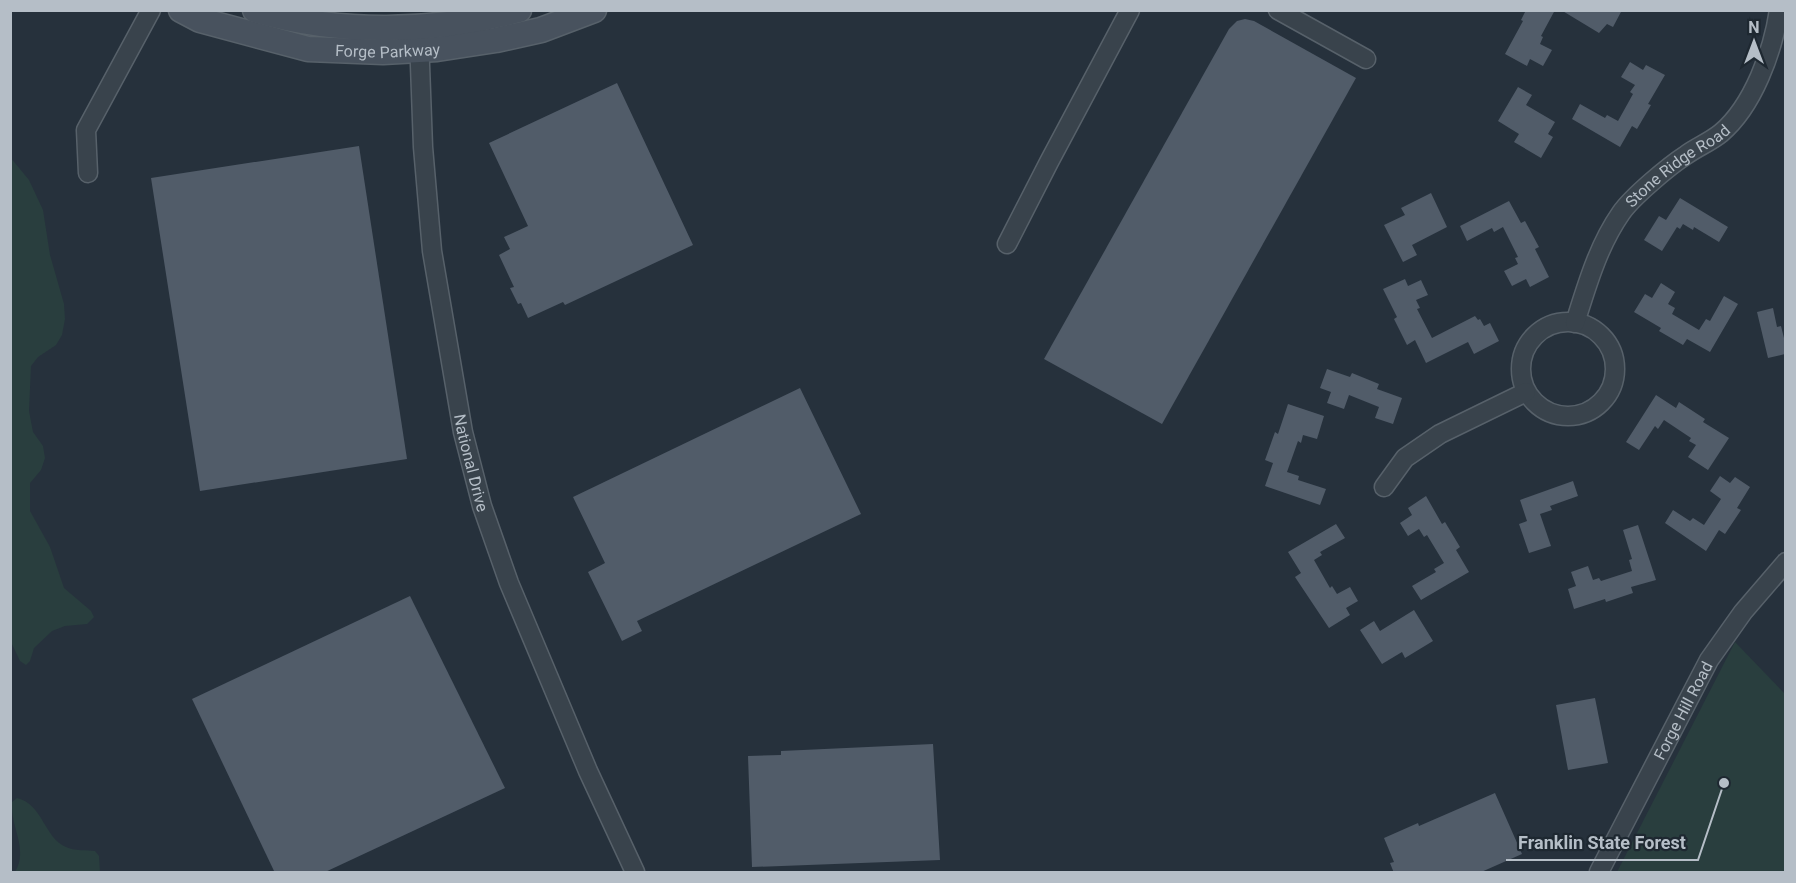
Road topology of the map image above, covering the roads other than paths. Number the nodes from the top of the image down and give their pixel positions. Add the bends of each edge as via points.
1 (151, 10) edge
2 (182, 10) edge
3 (255, 10) edge
4 (519, 10) edge
5 (594, 10) edge
6 (1130, 10) edge
7 (1278, 10) edge
8 (1779, 10) edge
9 (419, 38) junction
10 (1366, 59) dead end
11 (88, 173) dead end
12 (1007, 244) dead end
13 (1575, 323) junction
14 (1526, 392) junction
15 (1384, 487) dead end
16 (1785, 562) edge
17 (634, 873) edge
18 (1599, 873) edge

1 - 11 street via 86,130
2 - 9 street, Forge Parkway via 200,20 308,49 383,52
3 - 9 street, Forge Parkway via 280,18
4 - 9 street, Forge Parkway via 464,22
5 - 9 street, Forge Parkway via 541,30 484,42 437,49
6 - 12 street
7 - 10 street
8 - 13 street, Stone Ridge Road via 1770,53 1750,97 1723,131 1685,155 1633,198 1621,213 1592,268
9 - 17 street, National Drive via 432,251 463,432 482,506 509,583
13 - 14 street via 1550,326 1530,341 1520,366
13 - 14 street via 1589,327 1610,348 1615,376 1610,391 1590,411 1576,416 1547,412
14 - 15 street via 1440,434 1406,458
16 - 18 street, Forge Hill Road via 1709,660

